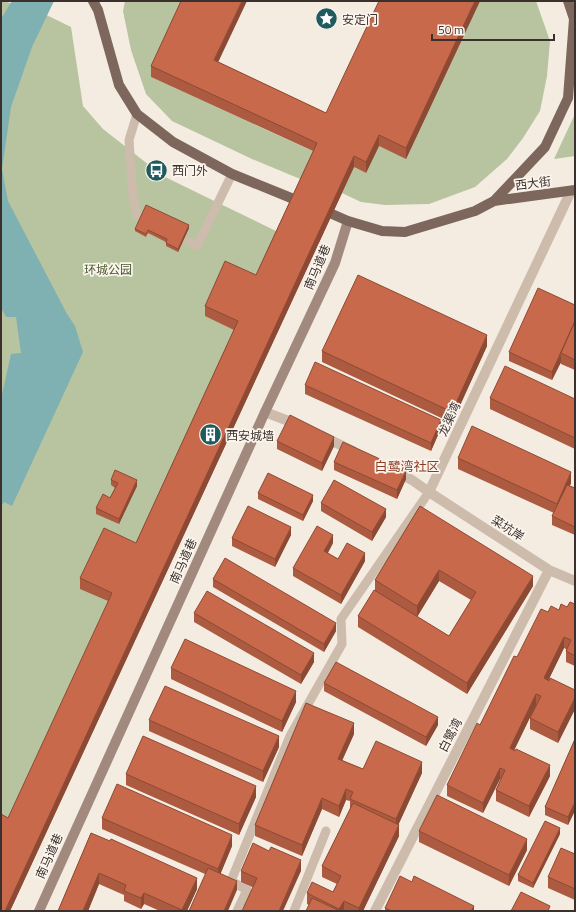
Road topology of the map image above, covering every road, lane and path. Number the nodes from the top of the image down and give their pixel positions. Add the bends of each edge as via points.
1 (568, 1) edge
2 (97, 4) edge
3 (575, 19) edge
4 (137, 114) junction
5 (232, 174) junction
6 (573, 190) edge
7 (296, 200) edge
8 (494, 201) junction
9 (332, 214) edge
10 (137, 215) dead end
11 (348, 221) junction
12 (189, 242) dead end
13 (265, 412) junction
14 (362, 455) edge
15 (383, 466) edge
16 (429, 492) junction
17 (549, 570) junction
18 (575, 581) edge
19 (326, 831) dead end
20 (39, 911) edge
21 (237, 911) edge
22 (294, 911) edge
23 (375, 911) edge

1 - 3 main road
1 - 8 main road via 574,19 568,98 545,147
2 - 4 main road via 119,85
4 - 5 main road via 173,142
4 - 10 lane via 128,140
5 - 7 main road
5 - 12 lane via 198,246
6 - 8 main road, 西大街
6 - 16 street, 龙渠湾
8 - 11 main road via 475,211 405,232 382,231
9 - 11 main road
11 - 13 street, 南马道巷 via 335,263
13 - 14 street
13 - 20 street, 南马道巷
15 - 16 street via 412,480
16 - 17 street, 菜坑岸
16 - 21 lane via 341,619 342,644 290,736 231,881 247,890
17 - 18 street, 菜坑岸
17 - 23 street, 白鹭湾
19 - 22 lane

